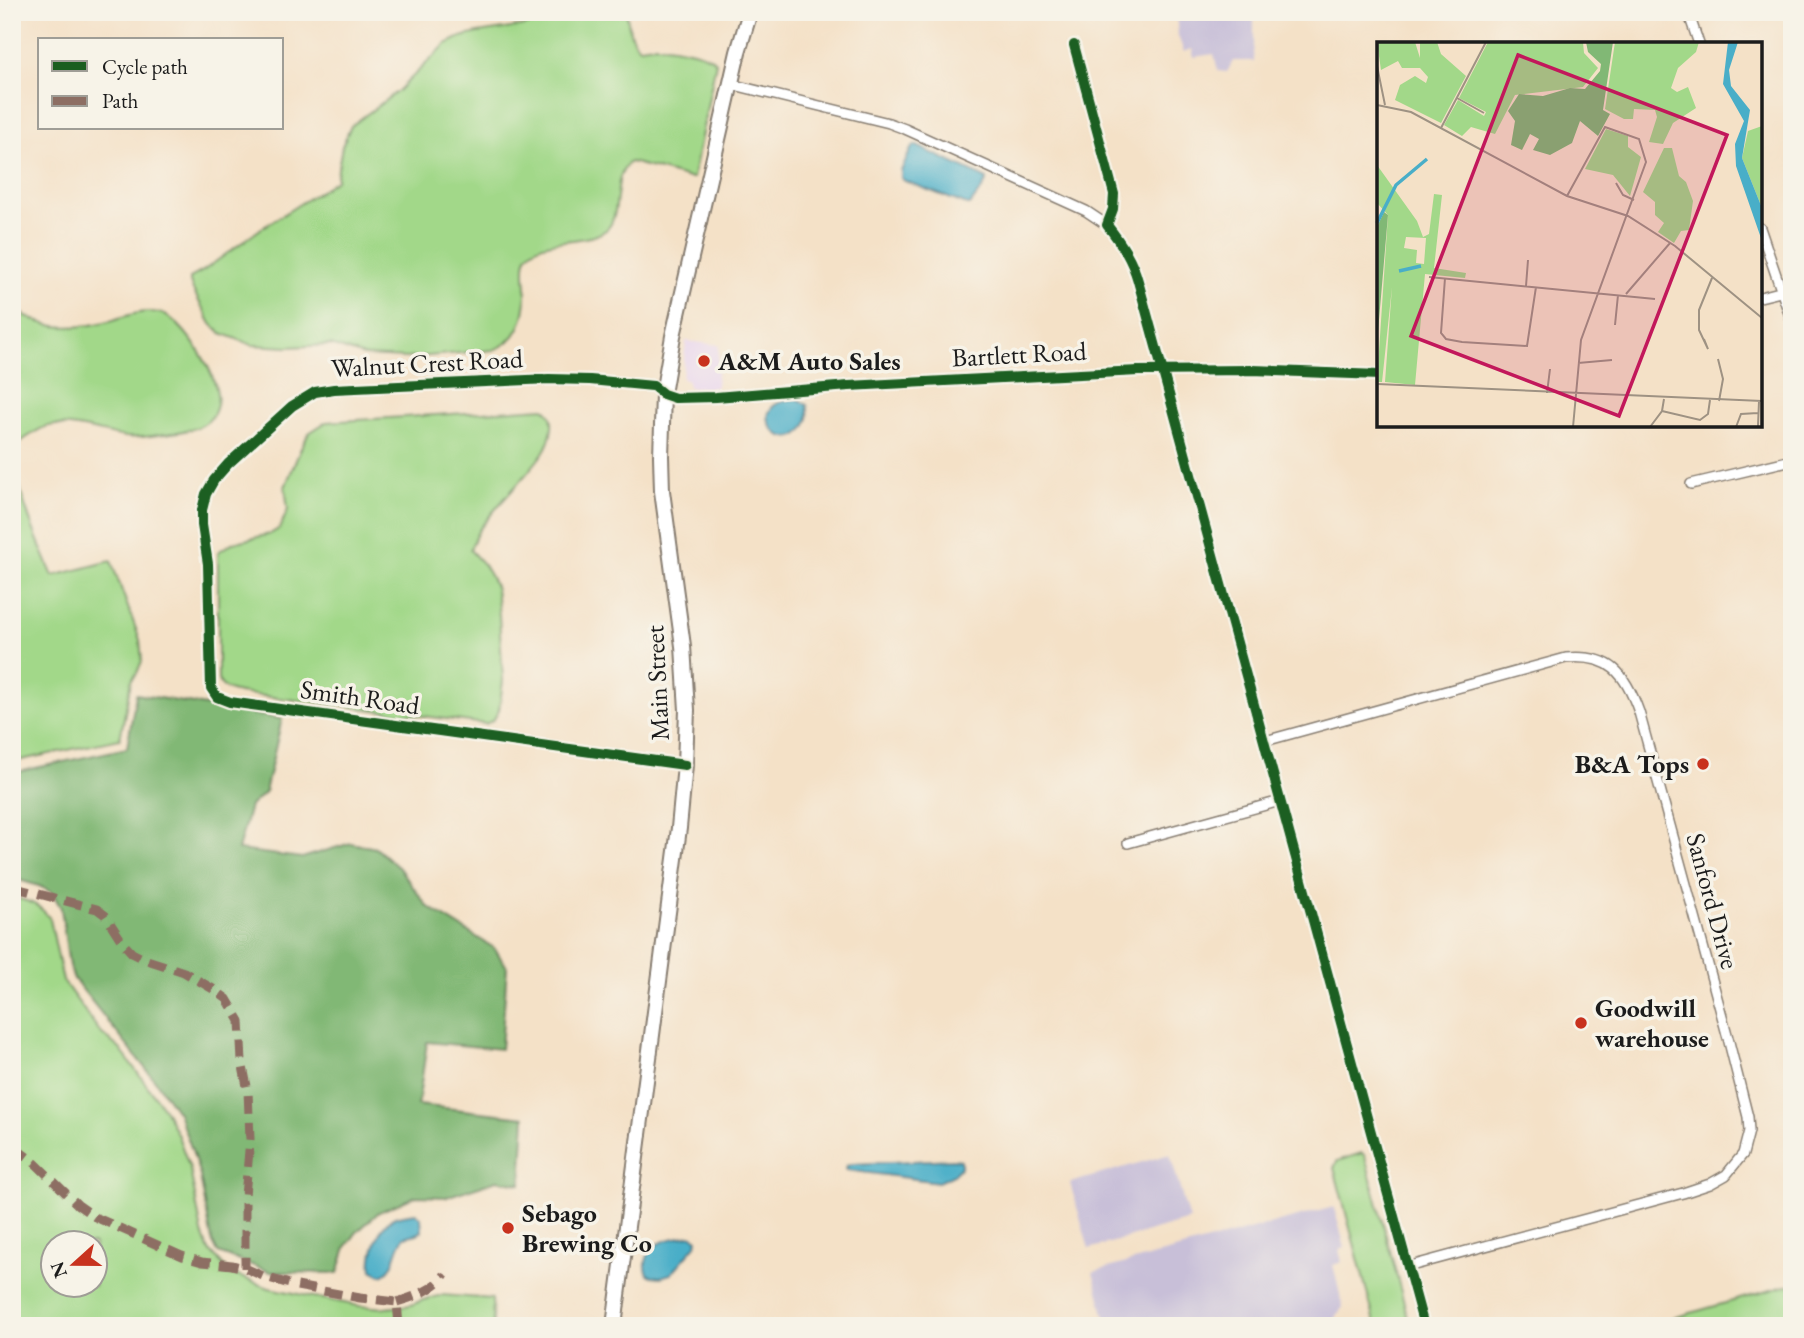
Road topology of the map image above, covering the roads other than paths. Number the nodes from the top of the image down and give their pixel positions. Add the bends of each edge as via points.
1 (1688, 12) edge
2 (749, 14) edge
3 (1698, 42) edge
4 (1074, 45) dead end
5 (730, 84) junction
6 (1107, 225) junction
7 (1762, 234) edge
8 (1792, 289) edge
9 (1782, 292) junction
10 (1762, 297) edge
11 (1792, 322) edge
12 (1163, 371) junction
13 (1377, 375) edge
14 (663, 394) junction
15 (1792, 460) edge
16 (1691, 484) dead end
17 (202, 510) joint
18 (1265, 741) junction
19 (685, 765) junction
20 (1280, 801) junction
21 (1128, 843) dead end
22 (1408, 1267) junction
23 (614, 1326) edge
24 (1424, 1326) edge

1 - 3 street
2 - 5 highway, Main Street
4 - 6 street via 1114,194
5 - 6 street via 889,123 1086,211
5 - 14 highway, Main Street
6 - 12 street via 1134,266
7 - 9 street
8 - 9 street
9 - 10 street
9 - 11 street
12 - 13 street, Bartlett Road
12 - 14 street, Bartlett Road via 716,397
12 - 18 street
14 - 17 street, Walnut Crest Road via 653,387 564,379 315,392 295,403 228,464 209,489
14 - 19 highway, Main Street via 662,491 682,646
15 - 16 street
17 - 19 street, Smith Road via 211,688 221,700
18 - 20 street
18 - 22 street, Sanford Drive via 1566,658 1593,659 1621,675 1632,693 1675,842 1748,1117 1744,1154 1726,1175 1710,1184
19 - 23 highway, Main Street
20 - 21 street
20 - 22 street
22 - 24 street

